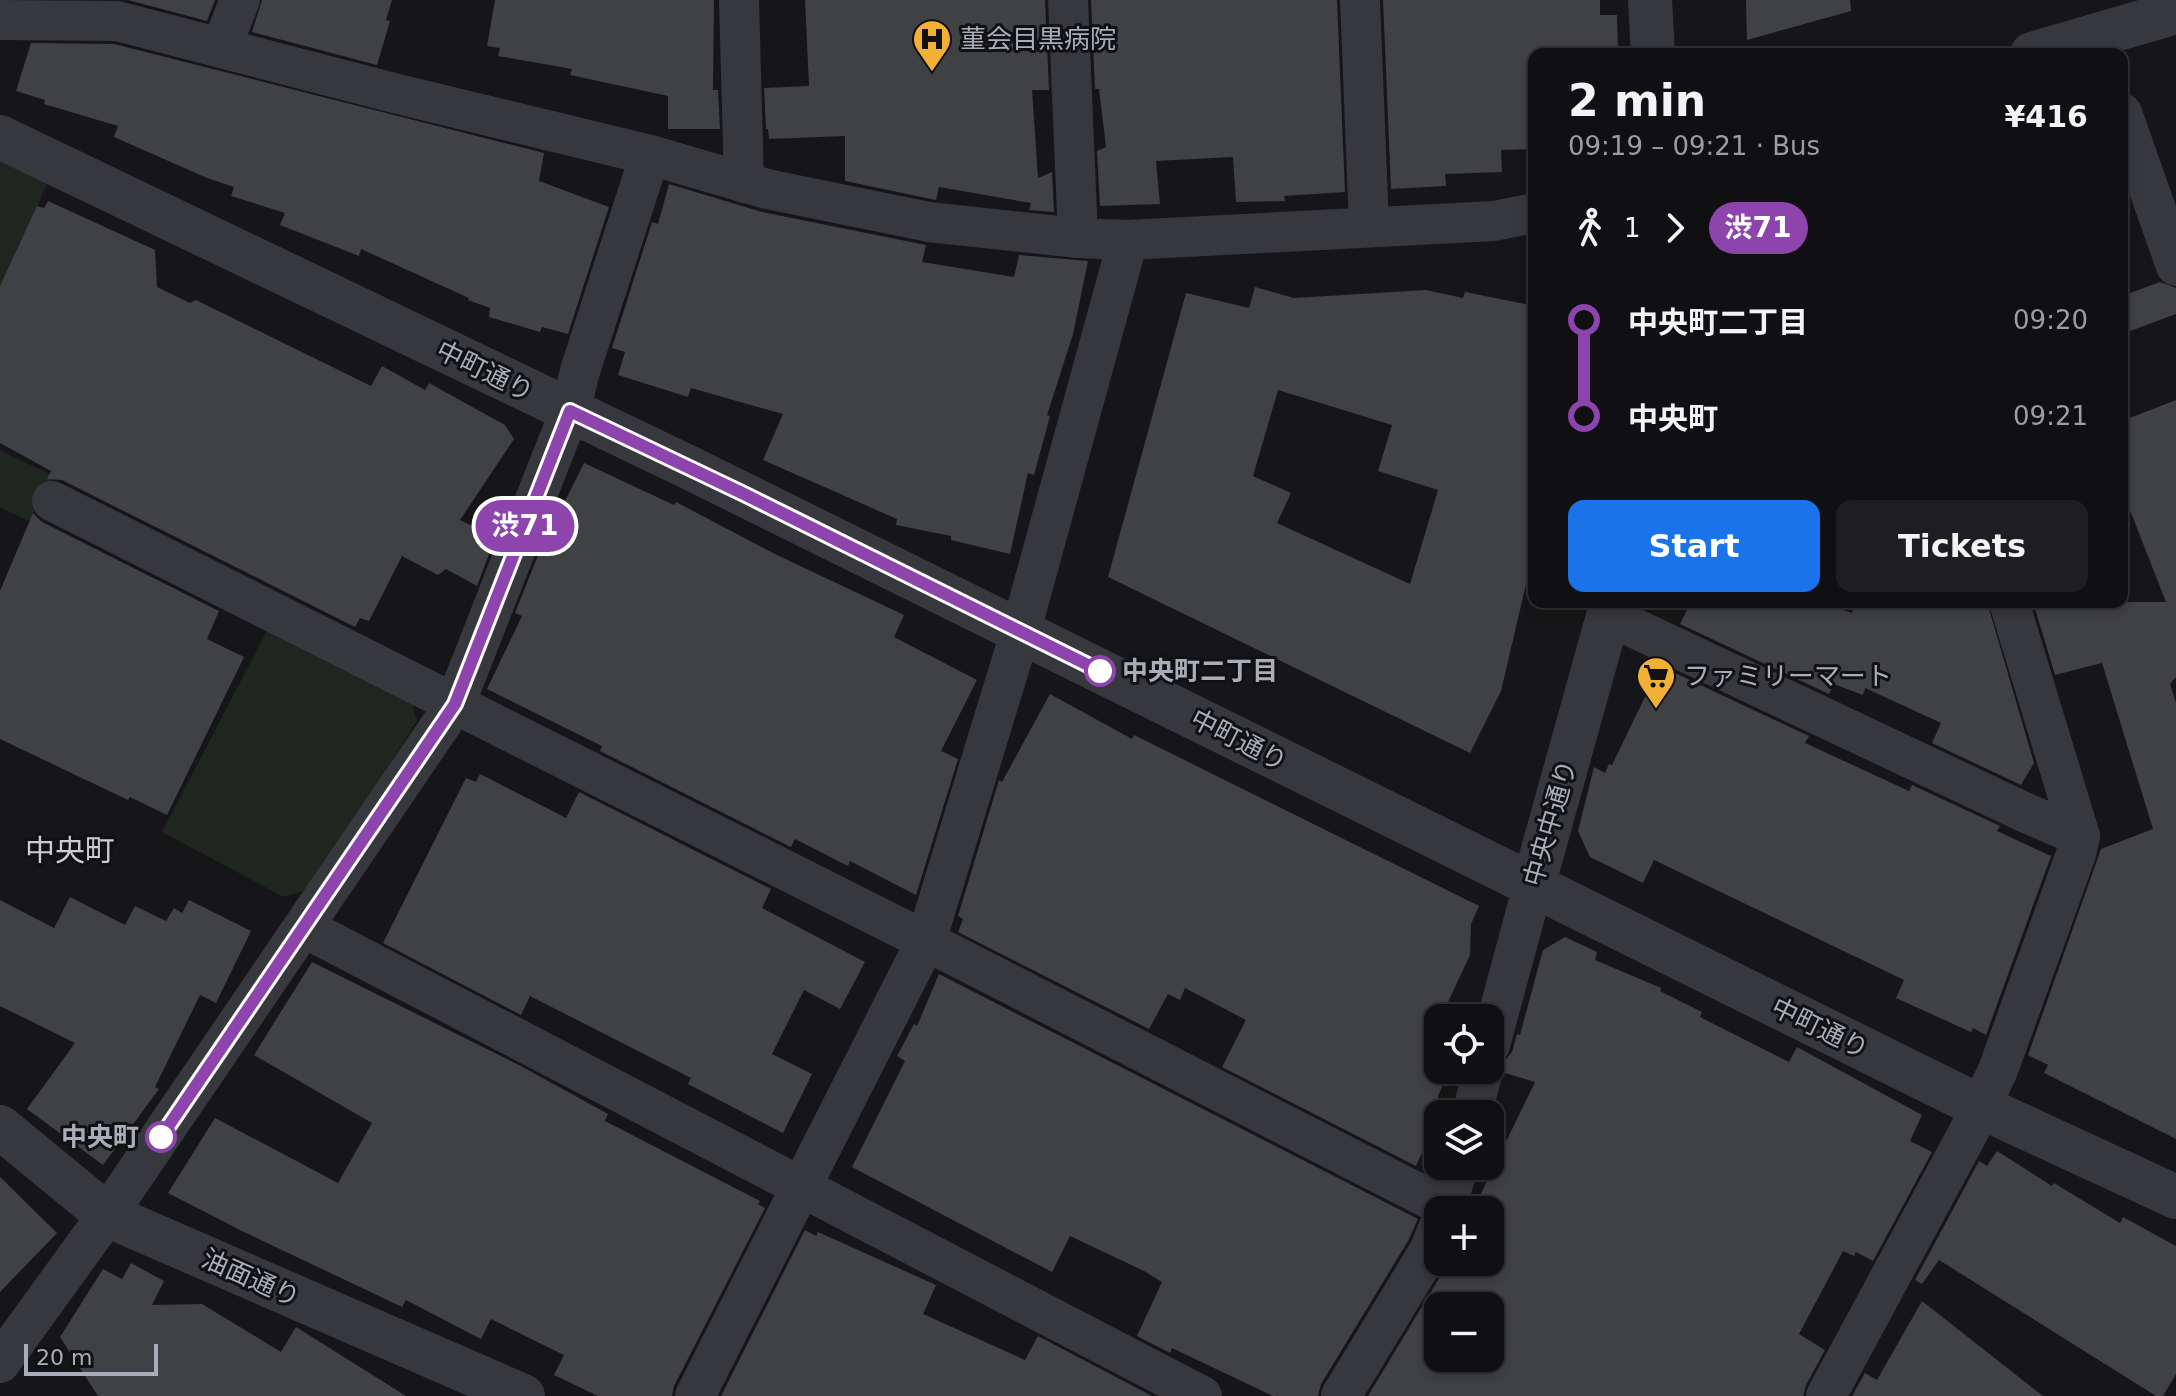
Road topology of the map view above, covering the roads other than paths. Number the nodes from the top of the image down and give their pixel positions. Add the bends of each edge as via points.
1 (240, 0) edge
2 (739, 0) edge
3 (1068, 0) edge
4 (1360, 0) edge
5 (1650, 0) edge
6 (2176, 12) edge
7 (0, 20) edge
8 (2098, 45) edge
9 (221, 48) junction
10 (1653, 48) edge
11 (2076, 48) edge
12 (2128, 130) edge
13 (0, 137) edge
14 (650, 155) junction
15 (744, 183) junction
16 (1528, 214) edge
17 (1369, 226) junction
18 (1078, 238) junction
19 (1128, 240) junction
20 (2176, 266) edge
21 (570, 411) junction
22 (52, 501) dead end
23 (2011, 608) edge
24 (1611, 609) edge
25 (1021, 630) junction
26 (455, 704) junction
27 (2080, 836) junction
28 (1533, 886) junction
29 (305, 928) junction
30 (926, 941) junction
31 (1501, 1004) edge
32 (1981, 1107) junction
33 (0, 1127) edge
34 (802, 1188) junction
35 (2176, 1197) edge
36 (1424, 1205) edge
37 (107, 1215) junction
38 (1424, 1259) edge
39 (0, 1363) edge
40 (523, 1396) edge
41 (695, 1396) edge
42 (1202, 1396) edge
43 (1341, 1396) edge
44 (1826, 1396) edge

1 - 9 street
2 - 15 street
3 - 18 street
4 - 17 street
5 - 10 street
6 - 8 street
7 - 9 street via 117,21
8 - 11 street
9 - 14 street
12 - 20 street
13 - 21 street, 中町通り
14 - 15 street
14 - 21 street
15 - 18 street via 929,222
16 - 17 street via 1494,221
17 - 19 street
18 - 19 street
19 - 25 street
21 - 25 street, 中町通り
21 - 26 street
22 - 26 street
23 - 27 street
24 - 27 street
24 - 28 street, 中央中通り
25 - 28 street, 中町通り
25 - 30 street
26 - 29 street
26 - 30 street
27 - 32 street
28 - 31 street, 中央中通り
28 - 32 street, 中町通り
29 - 34 street
29 - 37 street
30 - 34 street
30 - 36 street
32 - 35 street, 中町通り
32 - 44 street
33 - 37 street, 油面通り
34 - 41 street
34 - 42 street
37 - 39 street
37 - 40 street, 油面通り
38 - 43 street

